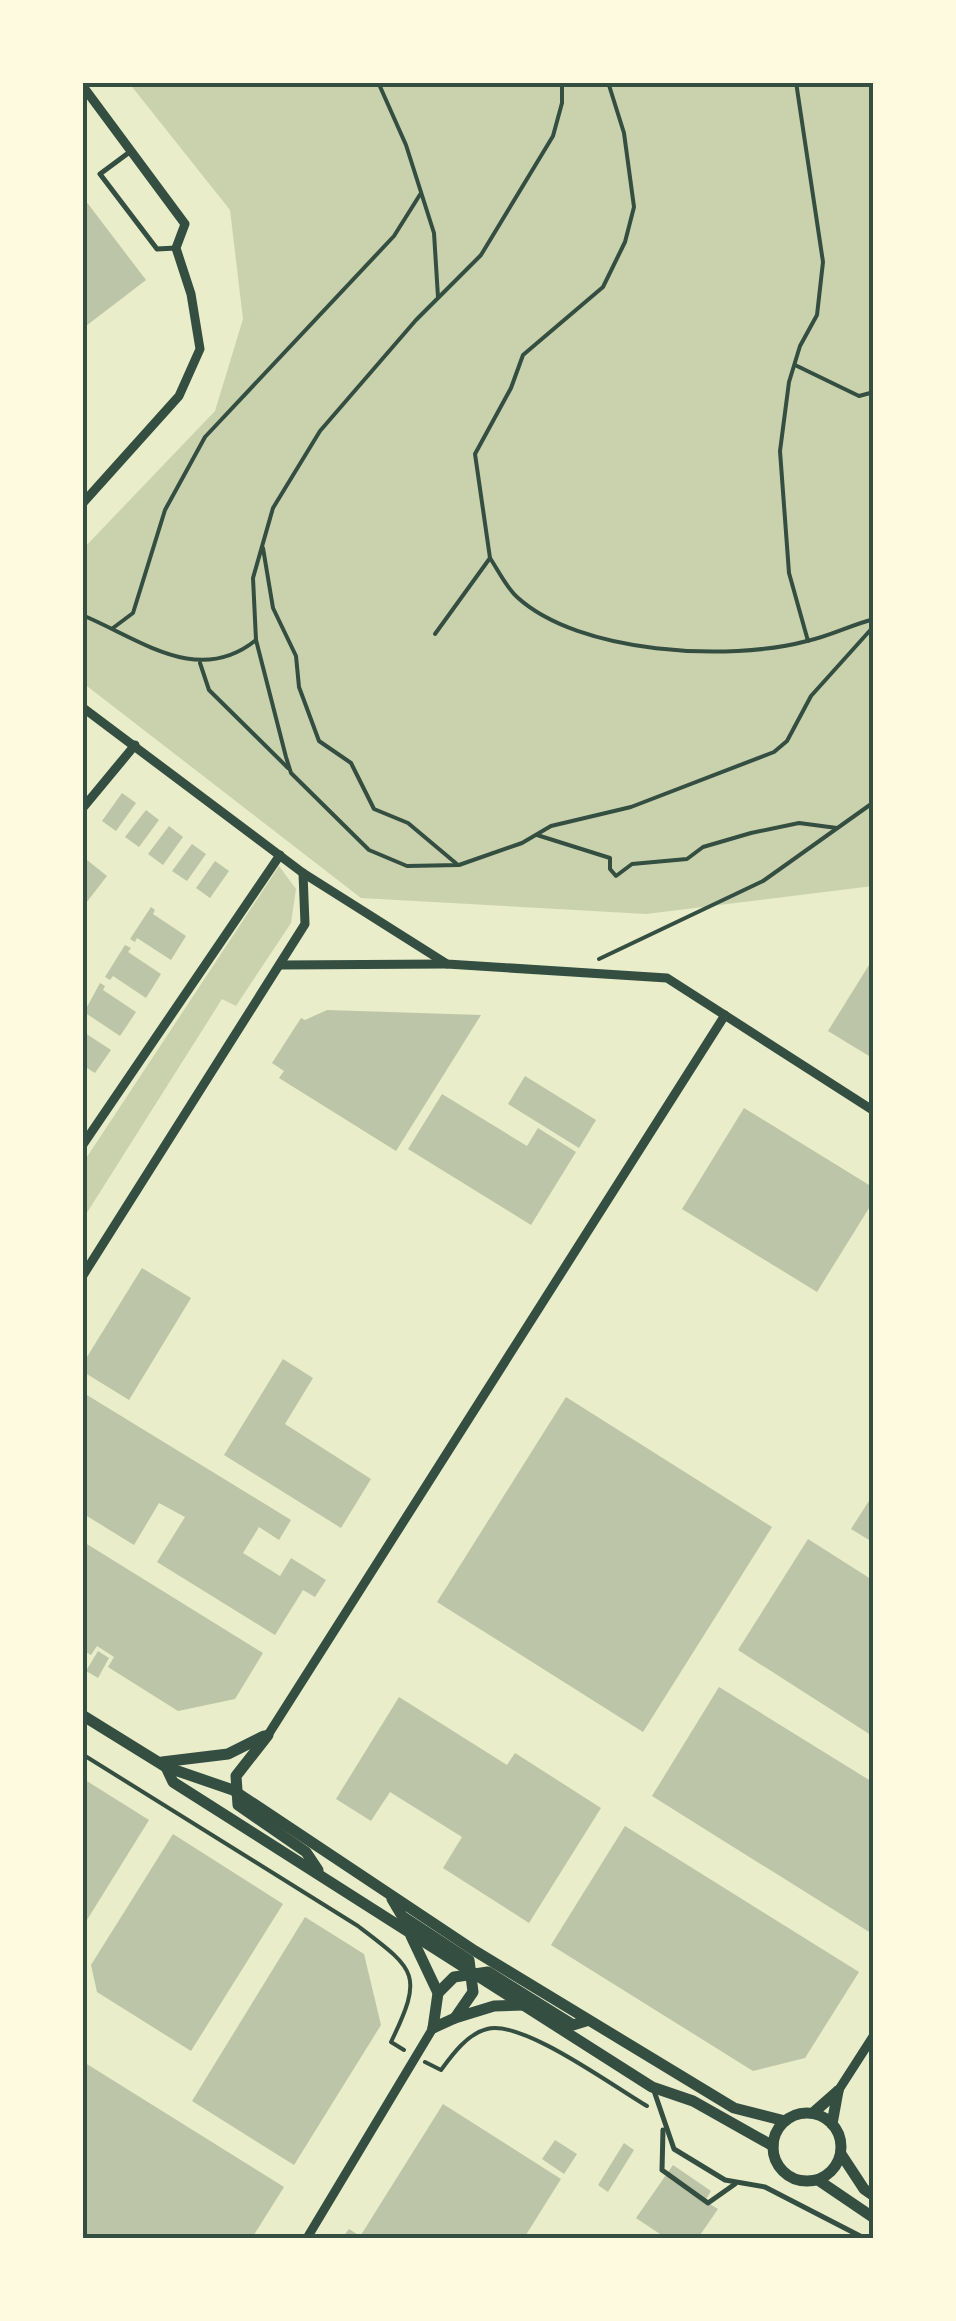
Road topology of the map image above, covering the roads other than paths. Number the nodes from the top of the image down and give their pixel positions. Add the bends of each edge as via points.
1 (82, 85) edge
2 (132, 150) junction
3 (176, 248) junction
4 (82, 504) edge
5 (82, 707) edge
6 (135, 745) junction
7 (82, 810) edge
8 (280, 855) junction
9 (303, 873) junction
10 (446, 964) junction
11 (280, 965) junction
12 (725, 1015) junction
13 (874, 1111) edge
14 (82, 1146) edge
15 (82, 1277) edge
16 (82, 1714) edge
17 (268, 1735) junction
18 (163, 1765) junction
19 (237, 1792) junction
20 (321, 1875) junction
21 (390, 1895) junction
22 (408, 1933) junction
23 (471, 1975) junction
24 (438, 1992) junction
25 (524, 2005) junction
26 (455, 2018) junction
27 (586, 2022) junction
28 (433, 2028) junction
29 (874, 2035) edge
30 (652, 2087) junction
31 (838, 2091) junction
32 (813, 2113) junction
33 (786, 2121) junction
34 (832, 2124) junction
35 (663, 2127) junction
36 (773, 2146) junction
37 (841, 2154) junction
38 (818, 2180) junction
39 (737, 2182) junction
40 (874, 2196) edge
41 (874, 2218) edge
42 (307, 2238) edge
43 (864, 2238) edge

1 - 2 street
2 - 3 street via 185,224
2 - 3 lane via 100,174 158,249
3 - 4 street via 200,349 179,396
5 - 6 street
6 - 7 street
6 - 8 street
8 - 9 street
8 - 14 street
9 - 10 street
9 - 11 street via 306,924
10 - 11 street
10 - 12 street via 667,978
11 - 15 street
12 - 13 street
12 - 17 street
16 - 18 street
17 - 18 street via 228,1754
17 - 19 street via 236,1776
18 - 19 street
18 - 20 street via 173,1782
19 - 20 street via 238,1805 306,1852
19 - 21 street
20 - 22 street
21 - 23 street via 402,1916 469,1960
21 - 27 street
22 - 23 street
22 - 24 street
23 - 24 street via 454,1978
23 - 25 street
23 - 26 street via 473,1992
23 - 27 street via 488,1972 573,2025
24 - 28 street
25 - 26 street
25 - 30 street
26 - 28 street
27 - 33 street via 734,2108
28 - 42 street
29 - 31 street
30 - 35 lane
30 - 36 street
31 - 32 street
31 - 34 street
32 - 33 street
32 - 34 street
33 - 36 street
34 - 37 street
35 - 39 lane via 674,2149
35 - 39 lane via 662,2170 686,2188 708,2203
36 - 38 street via 786,2175
37 - 38 street
37 - 40 street
38 - 41 street
39 - 43 lane via 765,2186

